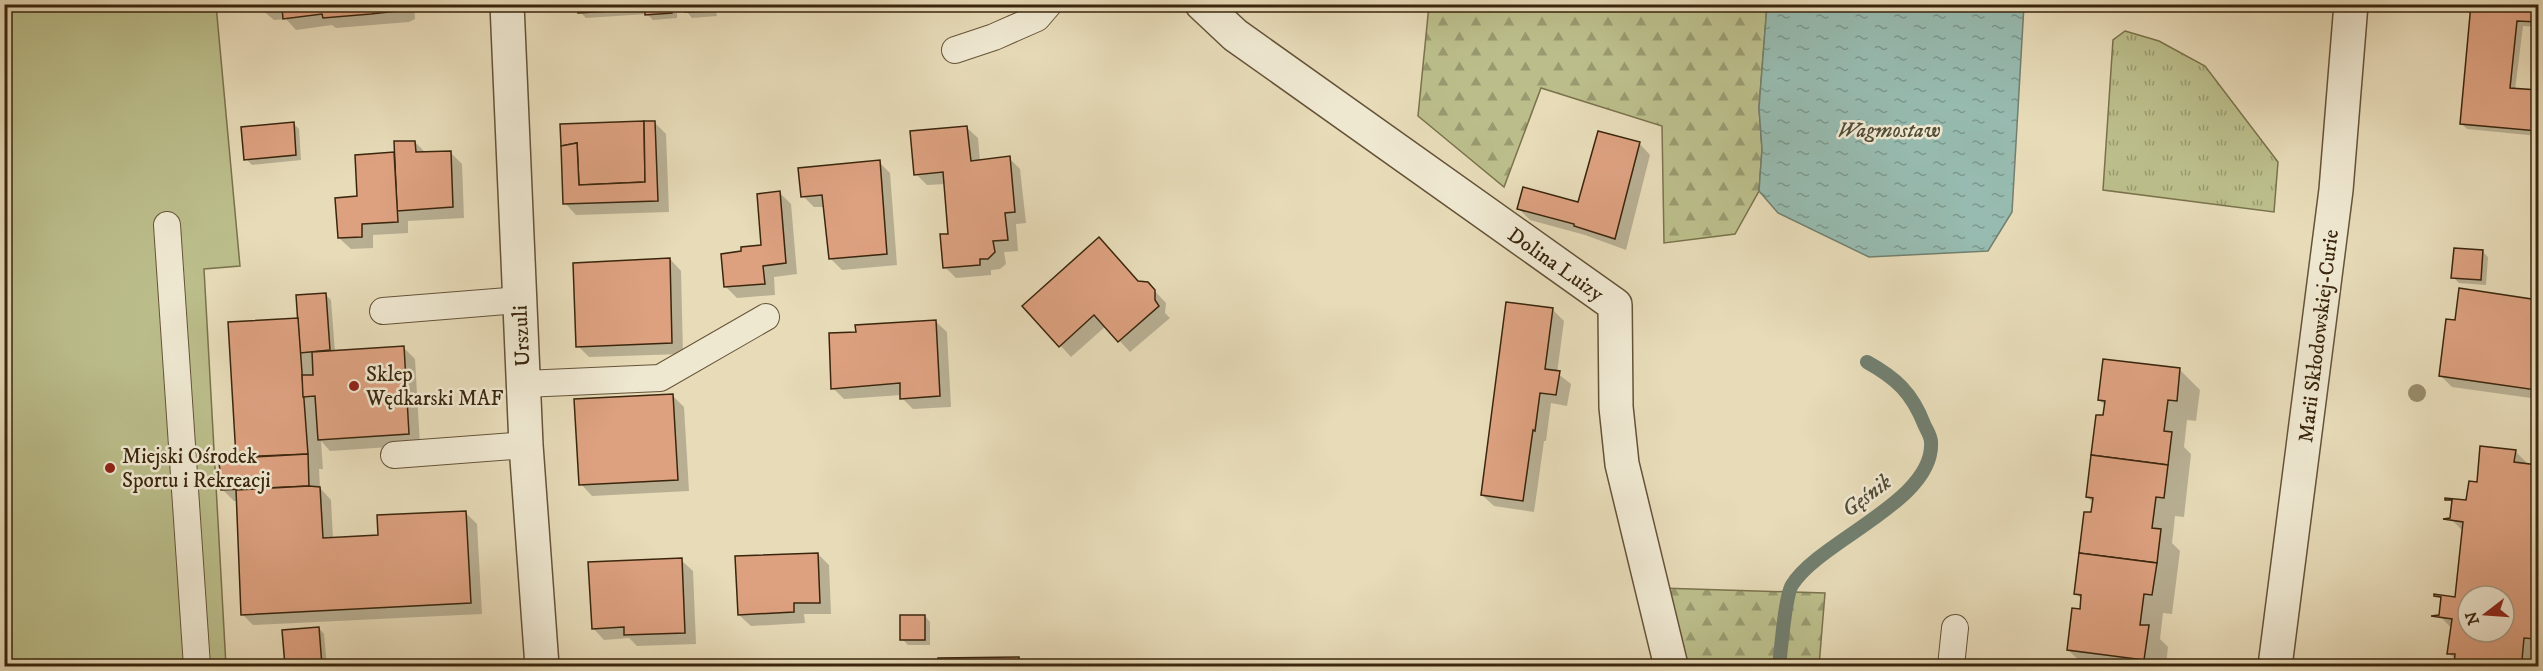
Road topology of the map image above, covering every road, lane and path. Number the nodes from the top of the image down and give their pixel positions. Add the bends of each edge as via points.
1 (507, 4) edge
2 (1049, 4) edge
3 (1202, 4) edge
4 (2348, 7) edge
5 (955, 50) dead end
6 (167, 225) dead end
7 (519, 300) junction
8 (383, 311) dead end
9 (766, 317) dead end
10 (524, 384) junction
11 (526, 445) junction
12 (394, 455) dead end
13 (1955, 628) dead end
14 (197, 666) edge
15 (542, 666) edge
16 (1671, 666) edge
17 (1951, 666) edge
18 (2276, 666) edge

1 - 7 street, Urszuli
2 - 5 lane via 1037,18
3 - 16 street, Dolina Luizy via 1235,35 1615,305 1616,407 1622,464
4 - 18 street, Marii Skłodowskiej-Curie via 2336,190
6 - 14 lane
7 - 8 lane
7 - 10 street, Urszuli
9 - 10 lane via 660,378
10 - 11 street, Urszuli
11 - 12 lane
11 - 15 street, Urszuli
13 - 17 lane

